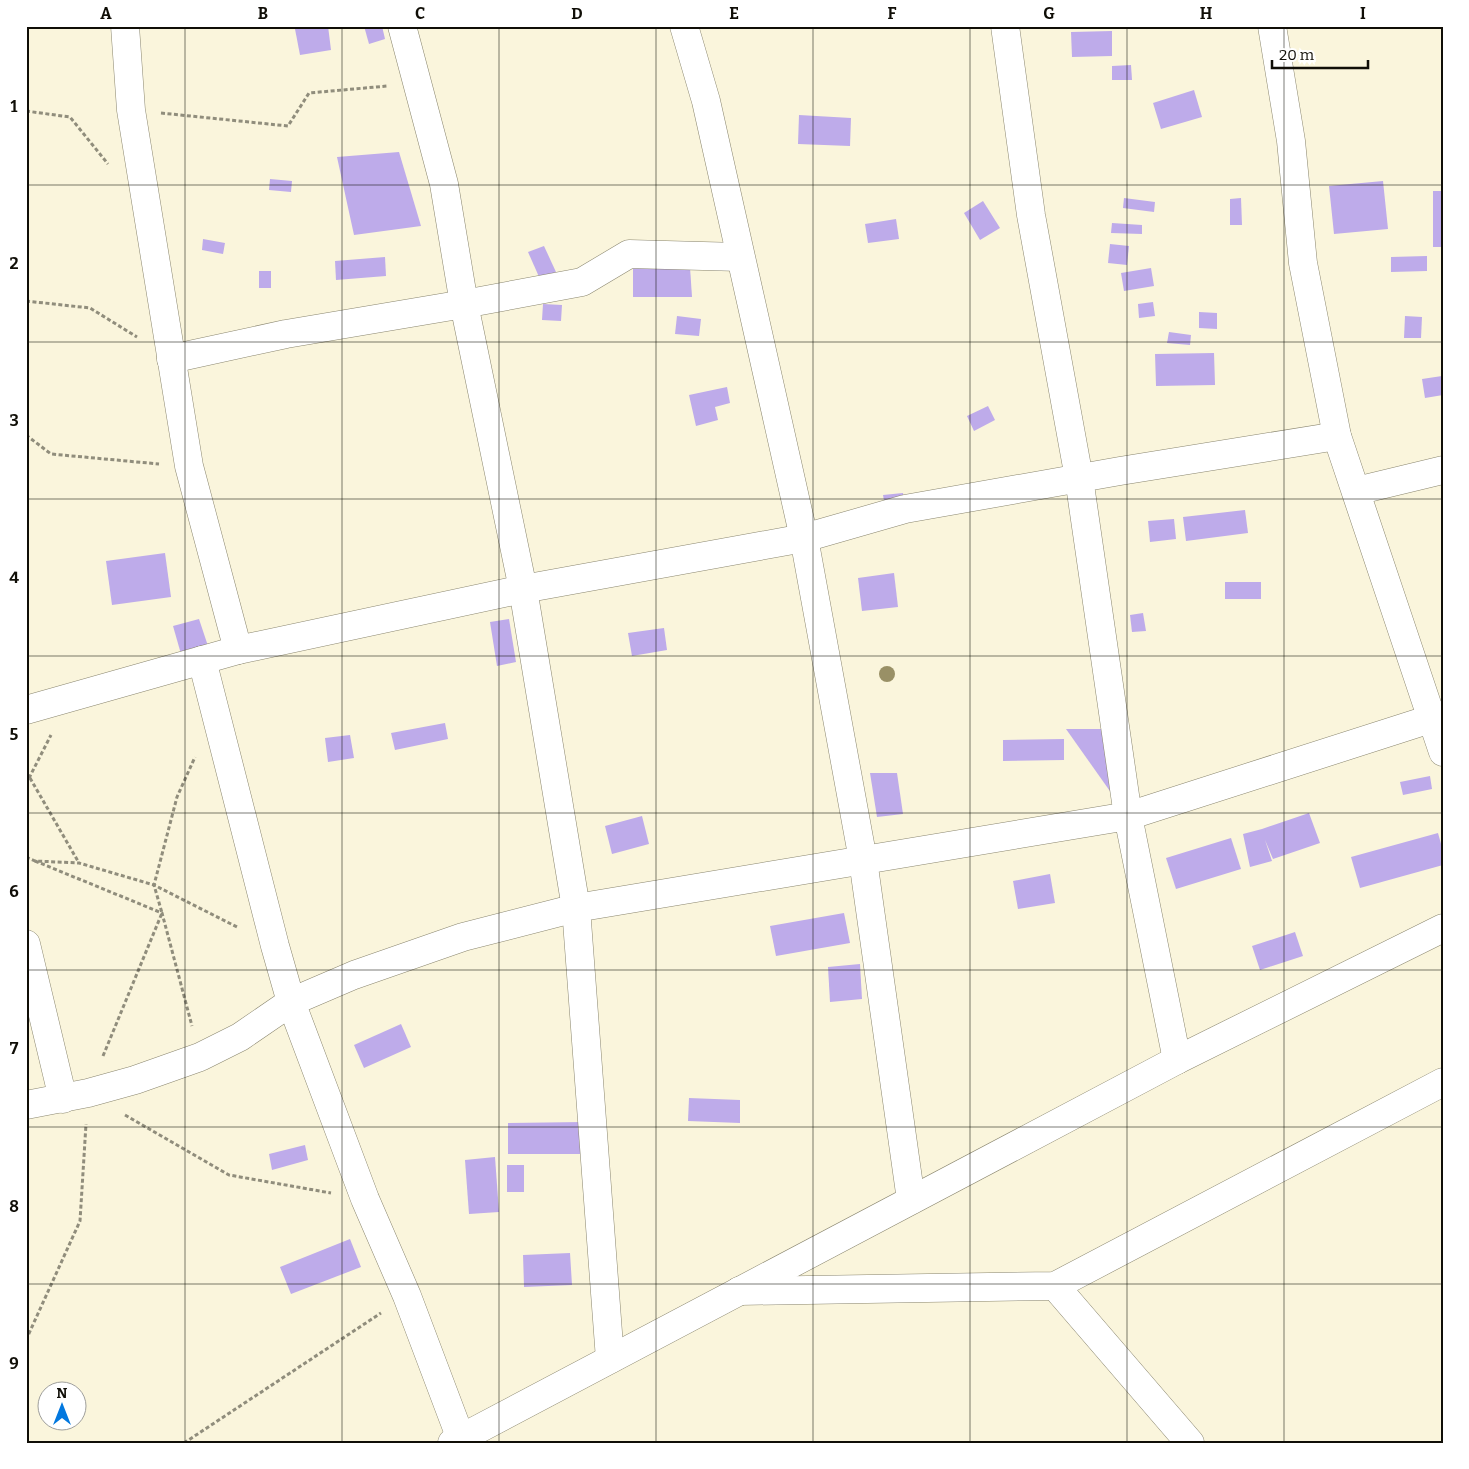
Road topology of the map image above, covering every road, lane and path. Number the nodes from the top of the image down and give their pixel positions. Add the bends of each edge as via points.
1 (125, 26) edge
2 (402, 26) edge
3 (684, 26) edge
4 (1005, 26) edge
5 (1272, 26) edge
6 (417, 83) junction
7 (131, 110) junction
8 (26, 111) edge
9 (111, 168) dead end
10 (740, 257) junction
11 (26, 300) edge
12 (464, 304) junction
13 (171, 359) junction
14 (26, 435) edge
15 (1337, 436) junction
16 (189, 466) junction
17 (1443, 470) edge
18 (1080, 478) junction
19 (1356, 491) junction
20 (804, 538) junction
21 (523, 589) junction
22 (238, 650) junction
23 (202, 660) junction
24 (68, 699) junction
25 (26, 710) edge
26 (1437, 717) edge
27 (1443, 752) edge
28 (196, 755) dead end
29 (30, 778) junction
30 (26, 784) edge
31 (1128, 816) junction
32 (26, 857) edge
33 (863, 860) junction
34 (35, 861) junction
35 (79, 863) junction
36 (154, 885) junction
37 (576, 908) junction
38 (162, 913) junction
39 (1443, 928) edge
40 (26, 944) edge
41 (275, 946) junction
42 (291, 1002) junction
43 (200, 1057) junction
44 (1177, 1060) junction
45 (1443, 1082) edge
46 (75, 1096) junction
47 (26, 1105) edge
48 (365, 1199) junction
49 (911, 1200) junction
50 (1055, 1286) junction
51 (739, 1291) junction
52 (407, 1296) junction
53 (26, 1340) edge
54 (610, 1359) junction
55 (456, 1441) edge
56 (184, 1443) edge
57 (1190, 1443) edge

1 - 7 street
2 - 6 street
3 - 10 street via 706,100
4 - 18 street via 1031,215
5 - 15 street via 1291,141 1303,263
6 - 7 path via 309,93 288,126
6 - 12 street via 444,184
7 - 13 street
8 - 9 path via 70,116
10 - 12 street via 629,254 582,282
10 - 20 street
11 - 13 path via 90,308
12 - 13 street via 286,334
12 - 21 street
13 - 16 street
14 - 16 path via 51,454
15 - 18 street
15 - 19 street
16 - 22 street
17 - 19 street
18 - 20 street via 904,509
18 - 31 street
19 - 26 street
20 - 21 street
20 - 33 street
21 - 22 street
21 - 37 street
22 - 23 street
23 - 24 street
23 - 41 street
24 - 25 street
24 - 29 path
26 - 27 street
26 - 31 street
28 - 36 path via 177,797
29 - 30 path
29 - 35 path
31 - 33 street
31 - 44 street
32 - 34 path
33 - 37 street
33 - 49 street
34 - 35 path
34 - 38 path
35 - 36 path
36 - 38 path
36 - 41 path
37 - 42 street via 463,937
37 - 54 street
38 - 43 path
38 - 46 path
39 - 44 street
40 - 46 street
41 - 42 street
42 - 43 street via 240,1037
42 - 48 street
43 - 46 street via 135,1080
44 - 49 street
45 - 50 street
46 - 47 street
46 - 48 path via 228,1175
46 - 53 path via 80,1221
48 - 52 street
49 - 51 street
50 - 51 street
50 - 57 street
51 - 54 street
52 - 55 street
52 - 56 path
54 - 55 street

